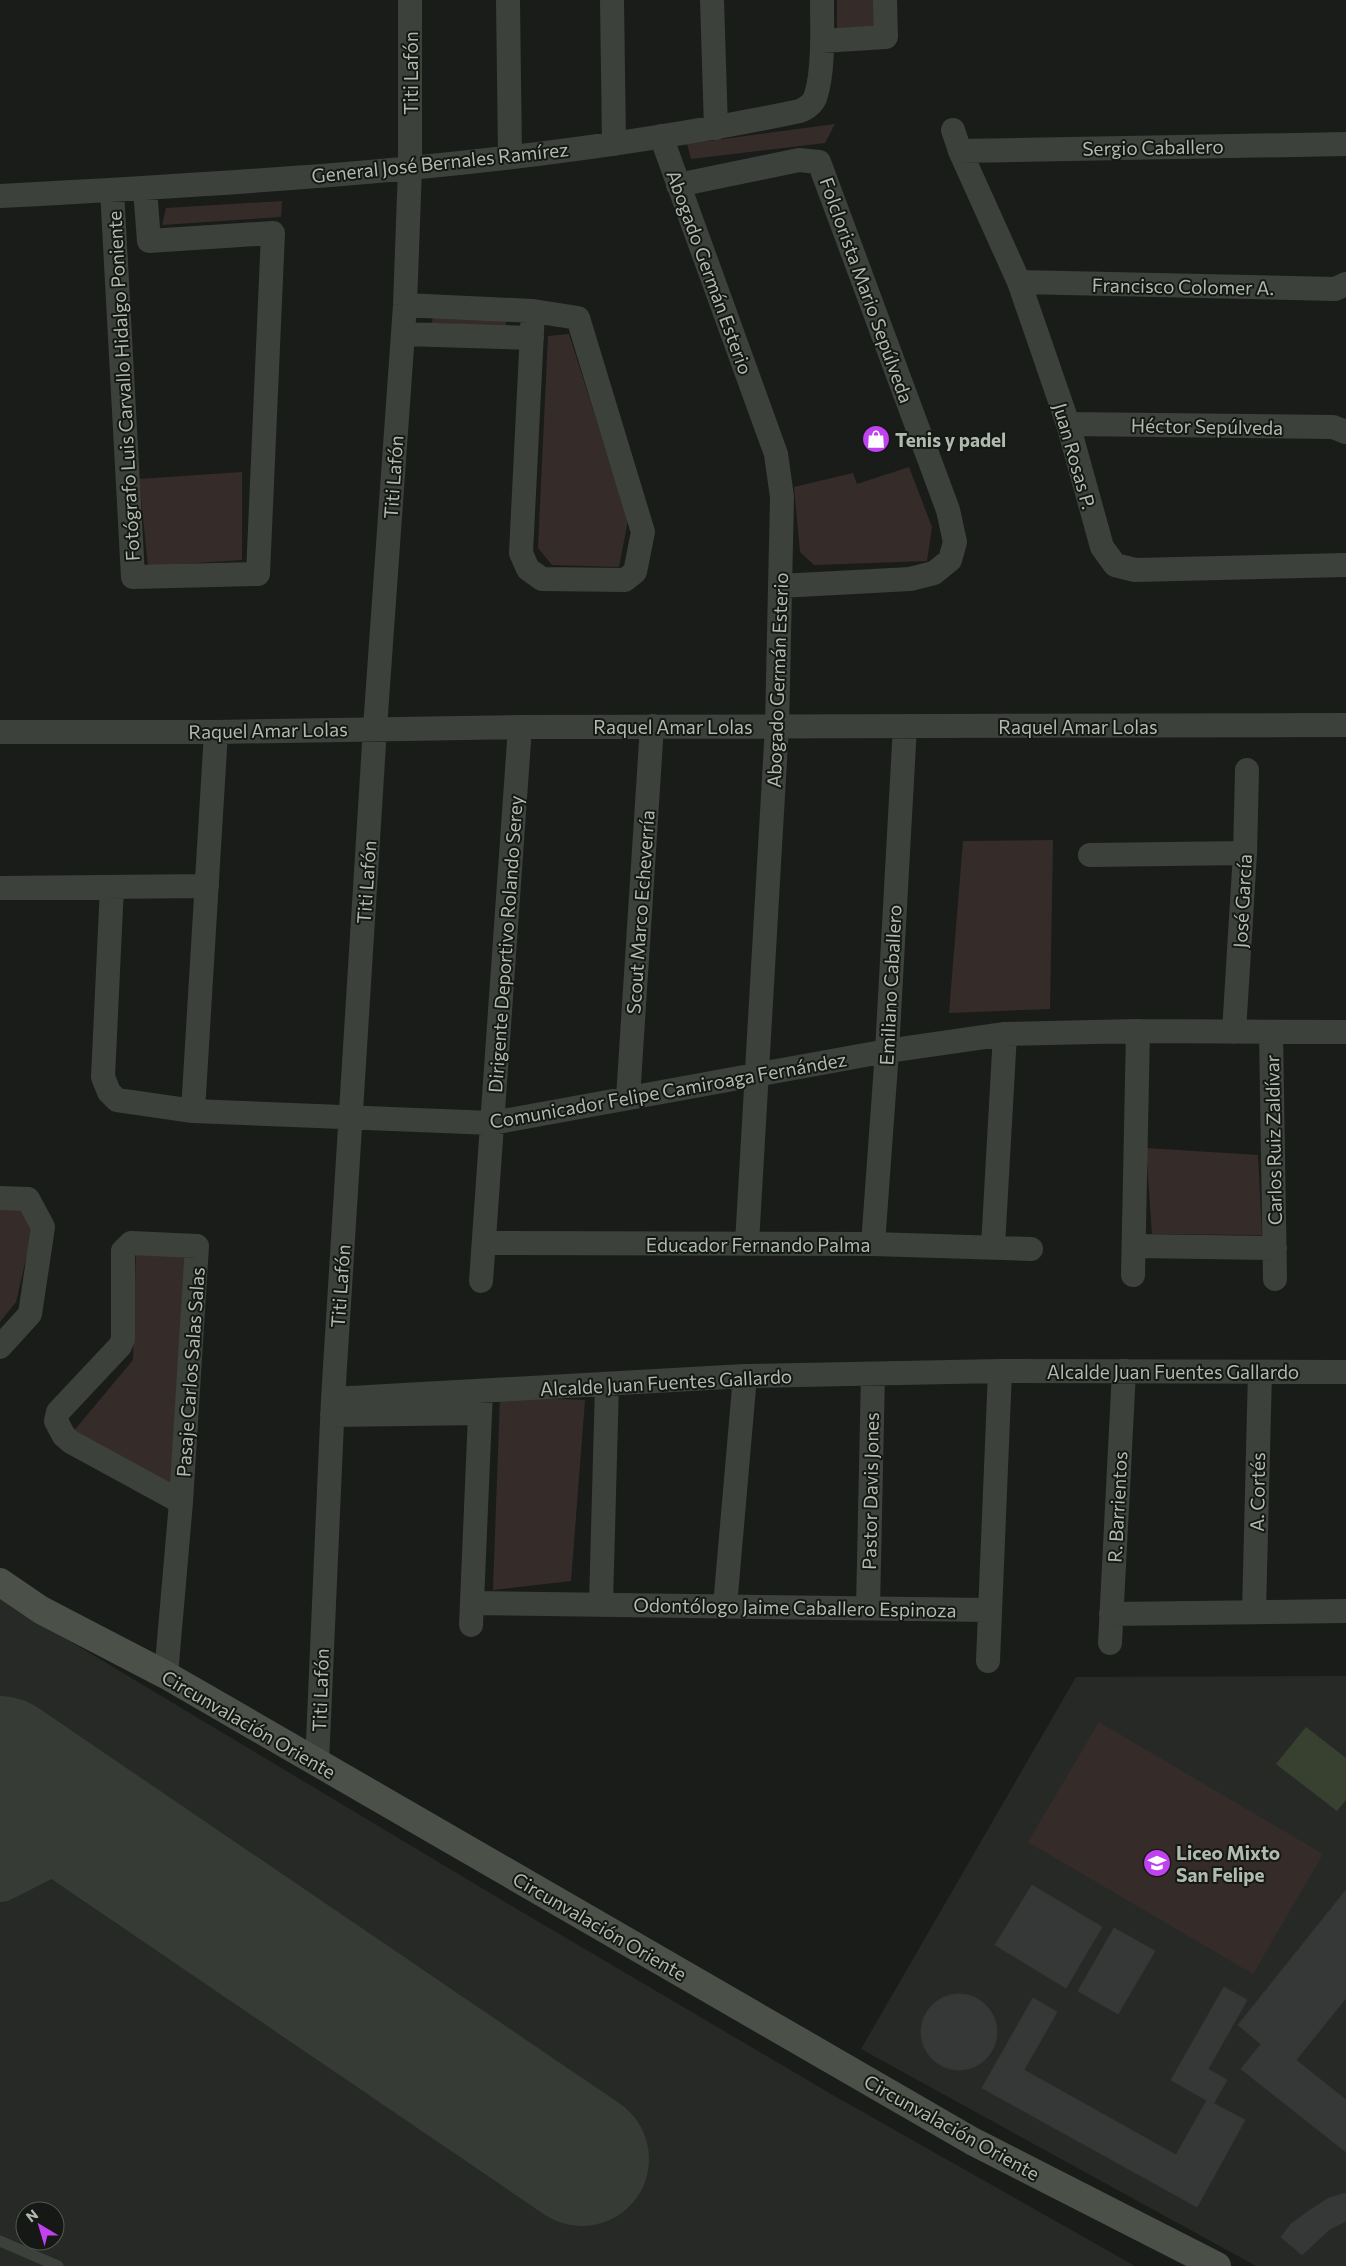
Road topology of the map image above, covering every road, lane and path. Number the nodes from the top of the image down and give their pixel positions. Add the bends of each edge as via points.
1 (410, 0) edge
2 (508, 0) edge
3 (612, 0) edge
4 (712, 0) edge
5 (822, 0) edge
6 (885, 0) edge
7 (822, 41) junction
8 (716, 128) junction
9 (660, 136) junction
10 (956, 140) joint
11 (614, 144) junction
12 (1346, 144) edge
13 (510, 156) junction
14 (410, 168) junction
15 (678, 185) junction
16 (146, 189) junction
17 (112, 190) junction
18 (0, 196) edge
19 (149, 241) junction
20 (115, 242) junction
21 (1019, 282) junction
22 (1346, 284) edge
23 (405, 305) junction
24 (533, 311) junction
25 (403, 334) junction
26 (532, 338) junction
27 (1068, 424) junction
28 (1346, 432) edge
29 (1346, 565) edge
30 (780, 586) junction
31 (1346, 725) edge
32 (652, 726) junction
33 (777, 726) junction
34 (906, 726) junction
35 (520, 727) junction
36 (375, 728) junction
37 (0, 732) edge
38 (216, 732) junction
39 (1247, 770) dead end
40 (1245, 853) junction
41 (1090, 855) dead end
42 (207, 886) junction
43 (112, 887) junction
44 (0, 888) edge
45 (1138, 1031) junction
46 (1234, 1032) junction
47 (1271, 1032) junction
48 (1346, 1032) edge
49 (1004, 1034) junction
50 (887, 1051) junction
51 (758, 1074) junction
52 (628, 1098) junction
53 (193, 1111) junction
54 (351, 1118) junction
55 (492, 1123) junction
56 (0, 1198) edge
57 (484, 1243) junction
58 (747, 1244) junction
59 (873, 1244) junction
60 (993, 1246) junction
61 (1134, 1246) junction
62 (1275, 1248) junction
63 (1031, 1249) dead end
64 (1133, 1275) dead end
65 (1275, 1279) dead end
66 (481, 1281) dead end
67 (0, 1347) edge
68 (1000, 1371) junction
69 (1124, 1371) junction
70 (1260, 1372) junction
71 (1346, 1372) edge
72 (873, 1374) junction
73 (745, 1376) junction
74 (607, 1384) junction
75 (480, 1402) junction
76 (332, 1407) junction
77 (181, 1502) junction
78 (0, 1582) edge
79 (601, 1604) junction
80 (725, 1606) junction
81 (868, 1608) junction
82 (988, 1610) junction
83 (1346, 1611) edge
84 (1254, 1612) junction
85 (1111, 1614) junction
86 (1110, 1643) dead end
87 (988, 1661) dead end
88 (166, 1676) junction
89 (317, 1763) junction
90 (0, 2241) edge
91 (1211, 2264) edge
92 (58, 2266) edge

1 - 14 street, Titi Lafón
2 - 13 street
3 - 11 street
4 - 8 street
5 - 7 street, General José Bernales Ramírez
6 - 7 street via 886,37
7 - 8 street, General José Bernales Ramírez via 816,96 806,108
8 - 9 street, General José Bernales Ramírez
9 - 11 street, General José Bernales Ramírez
9 - 15 street, Abogado Germán Esterio
10 - 12 street, Sergio Caballero
10 - 21 street, Juan Rosas P.
11 - 13 street, General José Bernales Ramírez
13 - 14 street, General José Bernales Ramírez
14 - 16 street, General José Bernales Ramírez
14 - 23 street, Titi Lafón
15 - 30 street, Abogado Germán Esterio via 776,454 782,496
15 - 30 street, Folclorista Mario Sepúlveda via 799,160 819,162 948,510 955,542 950,560 934,573 910,578
16 - 17 street, General José Bernales Ramírez
16 - 19 street
17 - 18 street, General José Bernales Ramírez
17 - 20 street, Fotógrafo Luis Carvallo Hidalgo Poniente
19 - 20 street
19 - 20 street, Fotógrafo Luis Carvallo Hidalgo Poniente via 274,233 258,574 133,577
21 - 22 street, Francisco Colomer A. via 1335,289
21 - 27 street, Juan Rosas P.
23 - 24 street
23 - 25 street, Titi Lafón
24 - 26 street
24 - 26 street via 578,318 643,532 635,572 625,580 542,579 528,569 522,553
25 - 26 street
25 - 36 street, Titi Lafón
27 - 28 street, Héctor Sepúlveda via 1334,427
27 - 29 street, Juan Rosas P. via 1102,548 1115,565 1135,570
30 - 33 street, Abogado Germán Esterio
31 - 34 street, Raquel Amar Lolas
32 - 33 street, Raquel Amar Lolas
32 - 35 street, Raquel Amar Lolas
32 - 52 street, Scout Marco Echeverría
33 - 34 street, Raquel Amar Lolas
33 - 51 street, Abogado Germán Esterio
34 - 50 street, Emiliano Caballero
35 - 36 street, Raquel Amar Lolas
35 - 55 street, Dirigente Deportivo Rolando Serey
36 - 38 street, Raquel Amar Lolas
36 - 54 street, Titi Lafón
37 - 38 street, Raquel Amar Lolas
38 - 42 street
39 - 40 street, José García
40 - 41 street
40 - 46 street, José García
42 - 43 street
42 - 53 street
43 - 44 street
43 - 53 street, Comunicador Felipe Camiroaga Fernández via 103,1077 109,1092 117,1100
45 - 46 street, Comunicador Felipe Camiroaga Fernández
45 - 49 street, Comunicador Felipe Camiroaga Fernández
45 - 61 street
46 - 47 street, Comunicador Felipe Camiroaga Fernández
47 - 48 street, Comunicador Felipe Camiroaga Fernández
47 - 62 street, Carlos Ruiz Zaldívar
49 - 50 street, Comunicador Felipe Camiroaga Fernández
49 - 60 street
50 - 51 street, Comunicador Felipe Camiroaga Fernández
50 - 59 street, Emiliano Caballero
51 - 52 street, Comunicador Felipe Camiroaga Fernández
51 - 58 street, Abogado Germán Esterio
52 - 55 street, Comunicador Felipe Camiroaga Fernández
53 - 54 street, Comunicador Felipe Camiroaga Fernández
54 - 55 street, Comunicador Felipe Camiroaga Fernández
54 - 76 street, Titi Lafón
55 - 57 street, Dirigente Deportivo Rolando Serey
56 - 67 street via 28,1199 43,1227 30,1314
57 - 58 street, Educador Fernando Palma
57 - 66 street, Dirigente Deportivo Rolando Serey
58 - 59 street, Educador Fernando Palma
59 - 60 street, Educador Fernando Palma
60 - 63 street, Educador Fernando Palma
61 - 62 street, Carlos Ruiz Zaldívar
61 - 64 street
62 - 65 street, Carlos Ruiz Zaldívar
68 - 69 street, Alcalde Juan Fuentes Gallardo
68 - 72 street, Alcalde Juan Fuentes Gallardo
68 - 82 street
69 - 70 street, Alcalde Juan Fuentes Gallardo
69 - 85 street, R. Barrientos
70 - 71 street, Alcalde Juan Fuentes Gallardo
70 - 84 street, A. Cortés
72 - 73 street, Alcalde Juan Fuentes Gallardo
72 - 81 street, Pastor Davis Jones
73 - 74 street, Alcalde Juan Fuentes Gallardo
73 - 80 street
74 - 75 street, Alcalde Juan Fuentes Gallardo
74 - 79 street
75 - 76 street, Alcalde Juan Fuentes Gallardo
75 - 79 street, Odontólogo Jaime Caballero Espinoza via 471,1614
76 - 89 street, Titi Lafón
77 - 77 street, Pasaje Carlos Salas Salas via 71,1442 56,1421 58,1412 123,1339 124,1251 132,1243 197,1246
77 - 88 street, Pasaje Carlos Salas Salas
78 - 88 street, Circunvalación Oriente via 42,1610
79 - 80 street, Odontólogo Jaime Caballero Espinoza
80 - 81 street, Odontólogo Jaime Caballero Espinoza
81 - 82 street, Odontólogo Jaime Caballero Espinoza
82 - 87 street
83 - 84 street
84 - 85 street
85 - 86 street, R. Barrientos
88 - 89 street, Circunvalación Oriente
89 - 91 street, Circunvalación Oriente via 972,2141
90 - 92 lane

